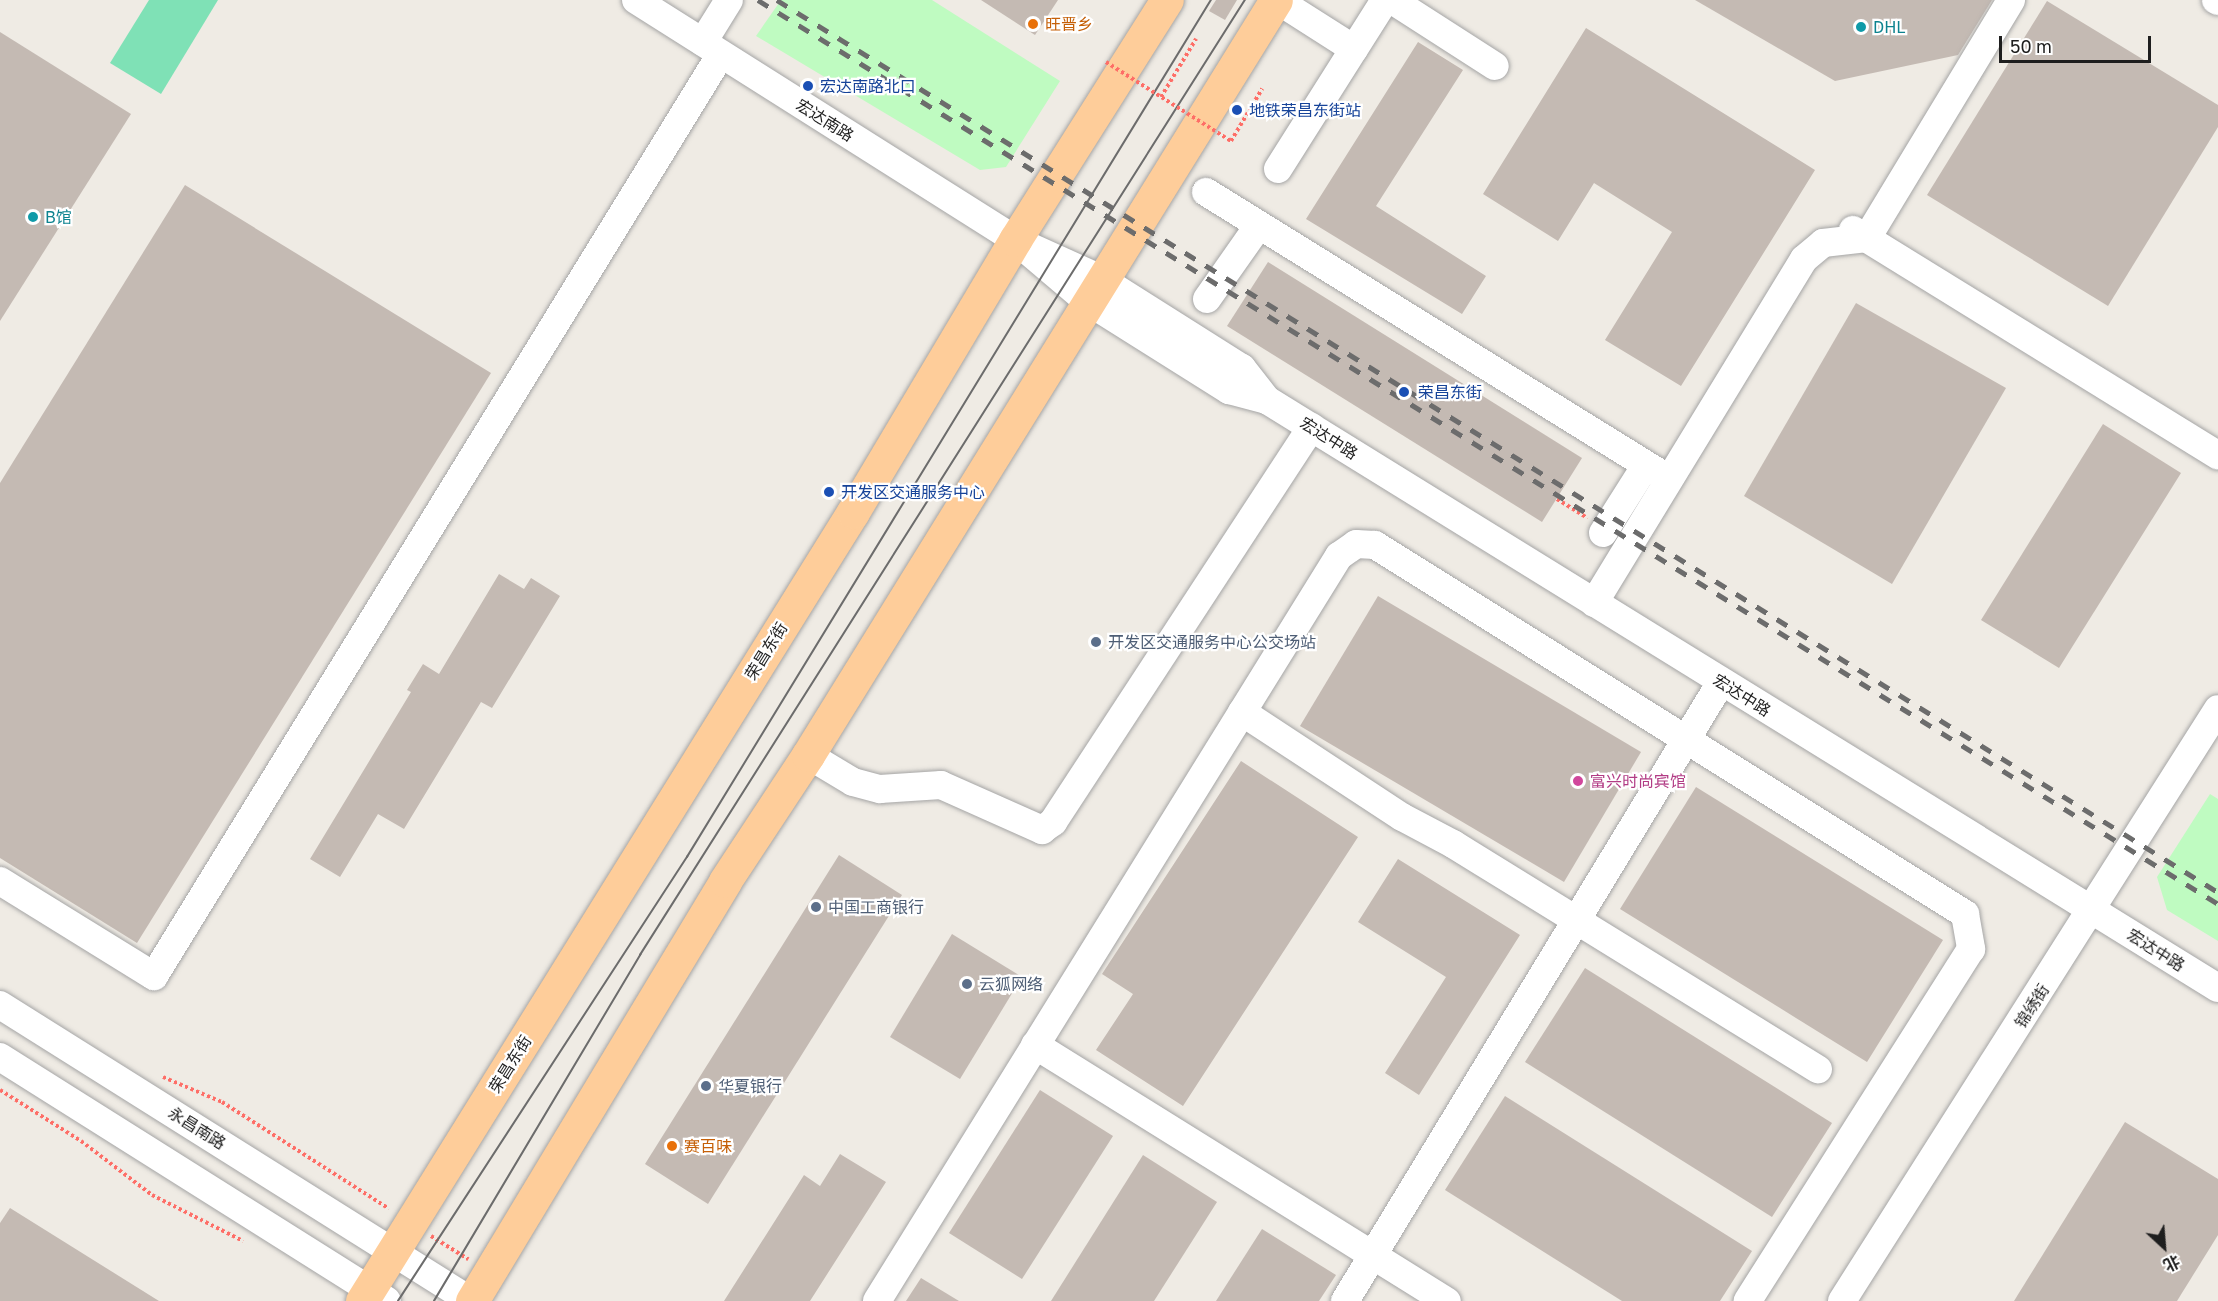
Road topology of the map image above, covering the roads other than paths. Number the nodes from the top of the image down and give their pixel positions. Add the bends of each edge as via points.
1 (636, 0) edge
2 (729, 0) edge
3 (1167, 0) edge
4 (1277, 0) edge
5 (1385, 0) edge
6 (1392, 0) edge
7 (2011, 0) edge
8 (712, 48) junction
9 (1354, 49) junction
10 (1495, 66) dead end
11 (1278, 169) dead end
12 (1206, 192) dead end
13 (1259, 225) junction
14 (1860, 234) junction
15 (1015, 240) junction
16 (1094, 290) junction
17 (1207, 299) dead end
18 (1311, 427) junction
19 (2218, 454) edge
20 (1657, 472) junction
21 (1604, 531) road end
22 (1594, 603) junction
23 (1721, 682) junction
24 (2218, 709) edge
25 (1242, 712) junction
26 (1686, 739) junction
27 (808, 755) junction
28 (0, 882) edge
29 (2093, 910) junction
30 (1575, 922) junction
31 (2218, 988) edge
32 (0, 1005) edge
33 (1035, 1045) junction
34 (0, 1057) edge
35 (1818, 1069) dead end
36 (393, 1251) junction
37 (1373, 1254) junction
38 (471, 1291) edge
39 (373, 1298) edge
40 (877, 1301) edge
41 (1345, 1301) edge
42 (1447, 1301) edge
43 (1748, 1301) edge
44 (1842, 1301) edge

1 - 8 street, 宏达南路
2 - 8 street
3 - 15 main road, 荣昌东街
4 - 9 street
4 - 16 main road
5 - 9 street
6 - 10 street
7 - 14 street
8 - 15 street, 宏达南路
8 - 28 street via 154,976
9 - 11 street
12 - 13 street
13 - 17 street
13 - 20 street
14 - 19 street
14 - 20 street via 1823,243 1804,259
15 - 16 street, 宏达南路
15 - 36 main road, 荣昌东街 via 853,512
16 - 18 street, 宏达中路 via 1229,390 1267,400
16 - 27 main road
18 - 22 street, 宏达中路
18 - 27 street via 1053,822 1042,830 941,785 879,789 853,782
20 - 21 street
20 - 22 street
22 - 23 street, 宏达中路
23 - 26 street
23 - 29 street, 宏达中路
24 - 29 street, 锦绣街
25 - 26 street via 1339,556 1356,544 1376,545
25 - 30 street via 1402,817 1454,844
25 - 33 street
26 - 30 street
26 - 43 street via 1965,914 1971,949
27 - 38 main road via 725,881
29 - 31 street, 宏达中路
29 - 44 street, 锦绣街
30 - 35 street
30 - 37 street
32 - 36 street, 永昌南路
33 - 37 street
33 - 40 street
34 - 39 street
36 - 38 street, 永昌南路
36 - 39 main road, 荣昌东街
37 - 41 street
37 - 42 street

